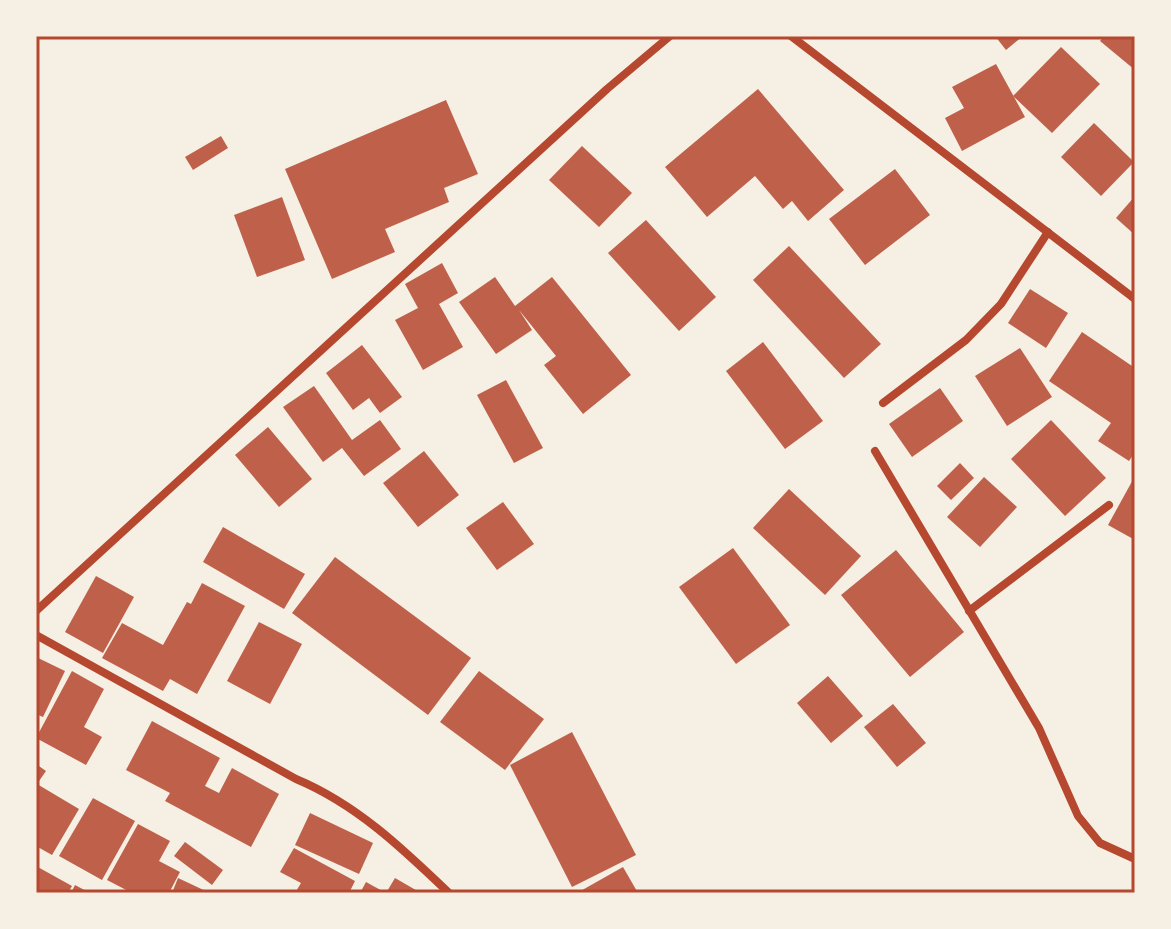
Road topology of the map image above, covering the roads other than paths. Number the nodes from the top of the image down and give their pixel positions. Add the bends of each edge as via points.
1 (670, 36) edge
2 (791, 36) edge
3 (1048, 232) junction
4 (1135, 299) edge
5 (883, 403) dead end
6 (875, 451) dead end
7 (1109, 505) dead end
8 (36, 611) edge
9 (969, 611) junction
10 (36, 635) edge
11 (1135, 859) edge
12 (449, 893) edge

1 - 8 street
2 - 3 street
3 - 4 street
3 - 5 street via 1001,304 966,340
6 - 9 street
7 - 9 street
9 - 11 street via 1039,728 1078,816 1100,843
10 - 12 street via 333,795

